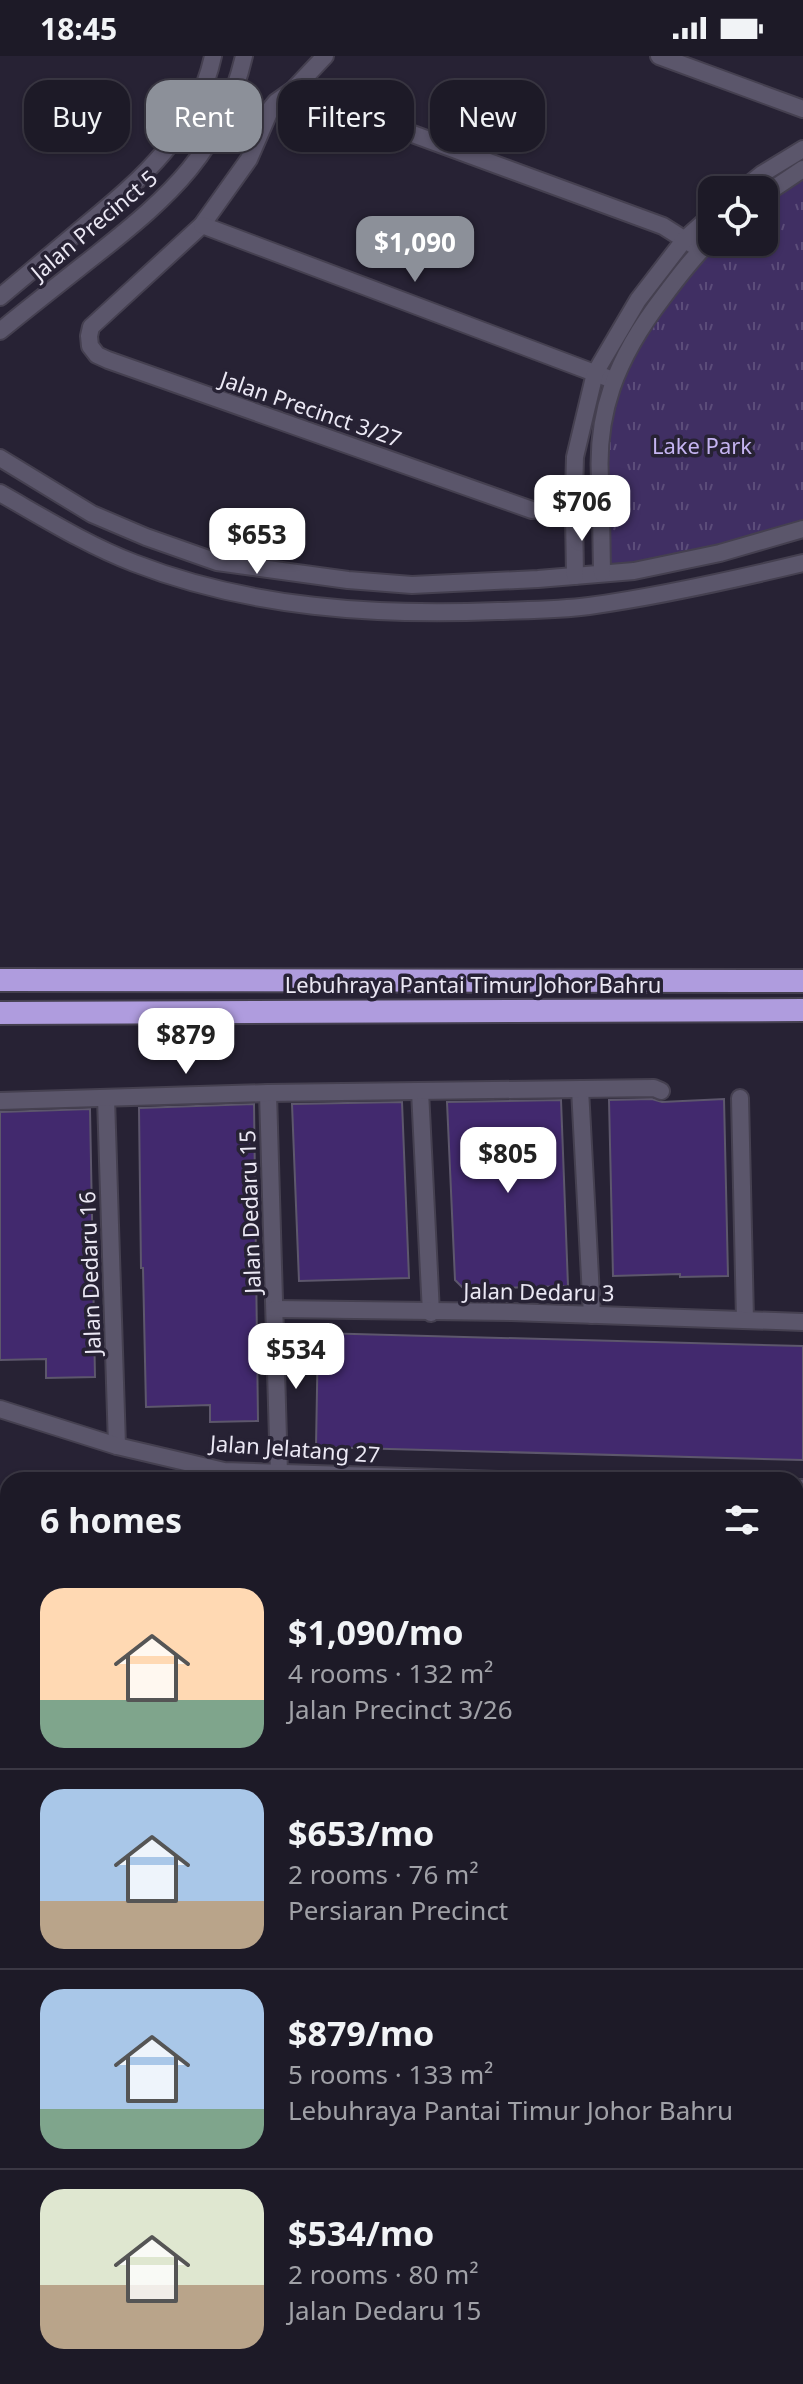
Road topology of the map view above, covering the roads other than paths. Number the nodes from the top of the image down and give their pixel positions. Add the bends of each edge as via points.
1 (213, 56) edge
2 (244, 56) edge
3 (325, 56) edge
4 (659, 56) edge
5 (302, 80) edge
6 (278, 101) edge
7 (803, 109) edge
8 (414, 134) edge
9 (803, 149) edge
10 (803, 169) edge
11 (760, 176) edge
12 (778, 186) edge
13 (202, 225) junction
14 (698, 227) edge
15 (685, 239) junction
16 (698, 242) edge
17 (698, 254) edge
18 (0, 297) edge
19 (0, 331) edge
20 (595, 373) junction
21 (613, 380) junction
22 (0, 458) edge
23 (599, 471) junction
24 (574, 473) junction
25 (574, 492) dead end
26 (601, 492) dead end
27 (0, 493) edge
28 (532, 510) dead end
29 (803, 529) edge
30 (803, 563) edge
31 (602, 573) junction
32 (575, 576) junction
33 (0, 980) edge
34 (803, 981) edge
35 (803, 1010) edge
36 (0, 1013) edge
37 (580, 1089) junction
38 (420, 1091) junction
39 (661, 1091) dead end
40 (268, 1093) junction
41 (106, 1098) junction
42 (740, 1098) dead end
43 (0, 1101) edge
44 (275, 1309) junction
45 (431, 1313) junction
46 (592, 1315) junction
47 (745, 1320) junction
48 (803, 1322) edge
49 (0, 1409) edge
50 (117, 1446) junction
51 (210, 1472) edge
52 (279, 1472) edge

1 - 18 street, Jalan Precinct 5 via 195,108 158,161
2 - 19 street, Jalan Precinct 5 via 225,116 186,175 145,216
3 - 5 street
4 - 7 street
6 - 13 street via 249,159
8 - 15 street via 663,226
9 - 11 street
10 - 12 street
13 - 20 street
13 - 28 street, Jalan Precinct 3/27 via 96,320 89,336 97,355
14 - 15 street
15 - 16 street
15 - 20 street via 638,300
17 - 21 street via 647,319
20 - 21 street
20 - 24 street
21 - 23 street via 599,439
22 - 32 street via 92,514 217,562 412,585
23 - 24 street
23 - 26 street
24 - 25 street
27 - 30 street via 81,539 205,586 284,603 365,612 585,607
29 - 31 street via 720,553
31 - 32 street
31 - 32 street via 601,516 574,516
33 - 34 highway, Lebuhraya Pantai Timur Johor Bahru
35 - 36 highway, Lebuhraya Pantai Timur Johor Bahru
37 - 38 street
37 - 39 street
37 - 46 street
38 - 40 street
38 - 45 street
40 - 41 street
40 - 44 street, Jalan Dedaru 15
41 - 43 street
41 - 50 street, Jalan Dedaru 16
42 - 47 street
44 - 45 street, Jalan Dedaru 3
44 - 52 street, Jalan Dedaru 15
45 - 46 street, Jalan Dedaru 3
46 - 47 street, Jalan Dedaru 3
47 - 48 street, Jalan Dedaru 3
49 - 50 street, Jalan Jelatang 27
50 - 51 street, Jalan Jelatang 27

